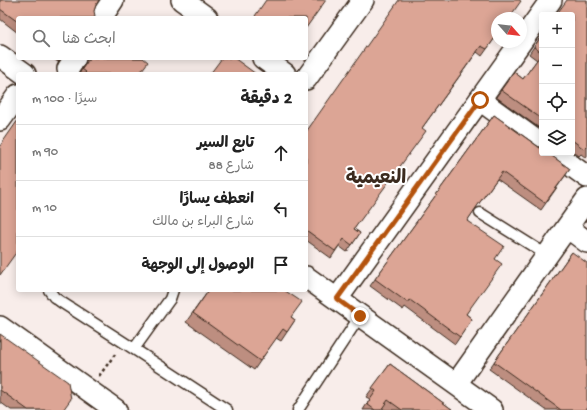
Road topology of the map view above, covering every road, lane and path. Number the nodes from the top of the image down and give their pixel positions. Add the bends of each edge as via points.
1 (113, 0) edge
2 (182, 0) edge
3 (363, 0) edge
4 (551, 0) edge
5 (102, 16) edge
6 (204, 16) edge
7 (0, 56) edge
8 (266, 60) edge
9 (22, 72) edge
10 (283, 72) edge
11 (308, 77) edge
12 (16, 98) edge
13 (480, 100) junction
14 (0, 120) edge
15 (539, 143) edge
16 (558, 156) edge
17 (587, 177) edge
18 (587, 199) edge
19 (480, 213) edge
20 (567, 227) junction
21 (587, 242) edge
22 (547, 256) junction
23 (308, 278) edge
24 (50, 292) edge
25 (172, 292) edge
26 (337, 299) junction
27 (360, 316) junction
28 (0, 327) edge
29 (124, 342) junction
30 (134, 349) junction
31 (456, 384) junction
32 (90, 399) edge
33 (116, 410) edge
34 (228, 410) edge
35 (298, 410) edge
36 (492, 410) edge

1 - 5 street
2 - 6 street
3 - 11 street
4 - 13 street
7 - 9 street
8 - 10 street
12 - 14 street
13 - 15 street
13 - 26 street
16 - 17 street
18 - 20 street
19 - 22 lane
20 - 21 street
20 - 22 street
22 - 31 street
23 - 26 street
24 - 29 lane via 54,297
25 - 30 lane
26 - 27 street
27 - 31 street
27 - 35 lane
28 - 32 street
29 - 30 lane
29 - 32 path
30 - 34 lane
31 - 36 street
32 - 33 street

